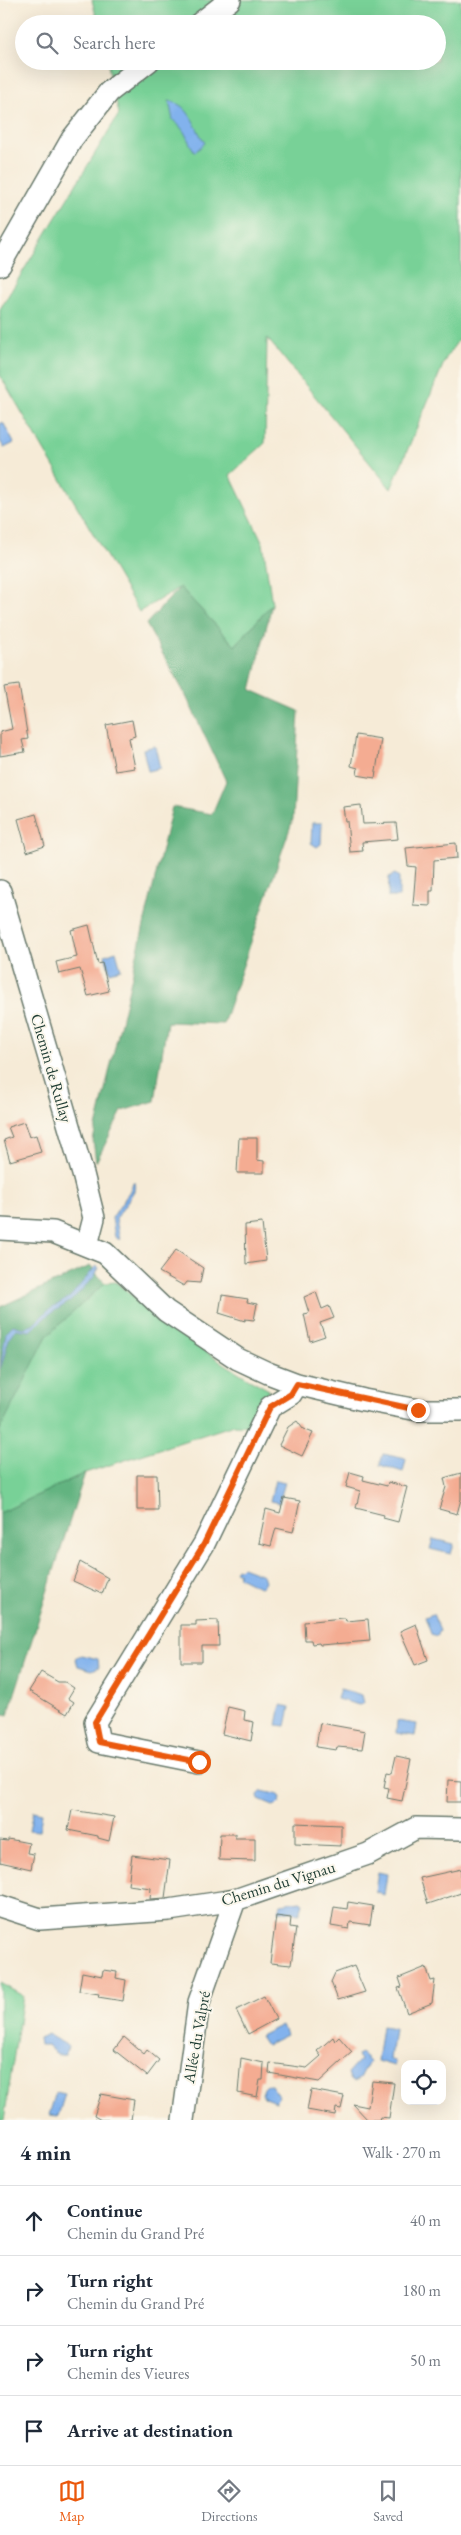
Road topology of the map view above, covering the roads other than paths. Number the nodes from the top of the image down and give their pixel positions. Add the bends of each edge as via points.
1 (230, 0) edge
2 (210, 15) edge
3 (137, 70) edge
4 (0, 265) edge
5 (0, 891) edge
6 (0, 1229) edge
7 (87, 1245) junction
8 (297, 1384) junction
9 (461, 1410) edge
10 (199, 1762) dead end
11 (461, 1829) edge
12 (235, 1900) junction
13 (0, 1906) edge
14 (183, 2120) edge

1 - 2 street
3 - 4 street via 109,92 72,139
5 - 7 street, Chemin de Rullay via 84,1174 94,1218
6 - 7 street via 54,1232
7 - 8 street via 105,1253 166,1311 238,1359
8 - 9 street via 418,1410
8 - 10 street via 291,1394 270,1407 204,1544 95,1722 99,1742
11 - 12 street, Chemin du Vignau via 416,1828 368,1854
12 - 13 street, Chemin du Vignau via 169,1910 40,1919
12 - 14 street, Allée du Valpré via 199,2002

